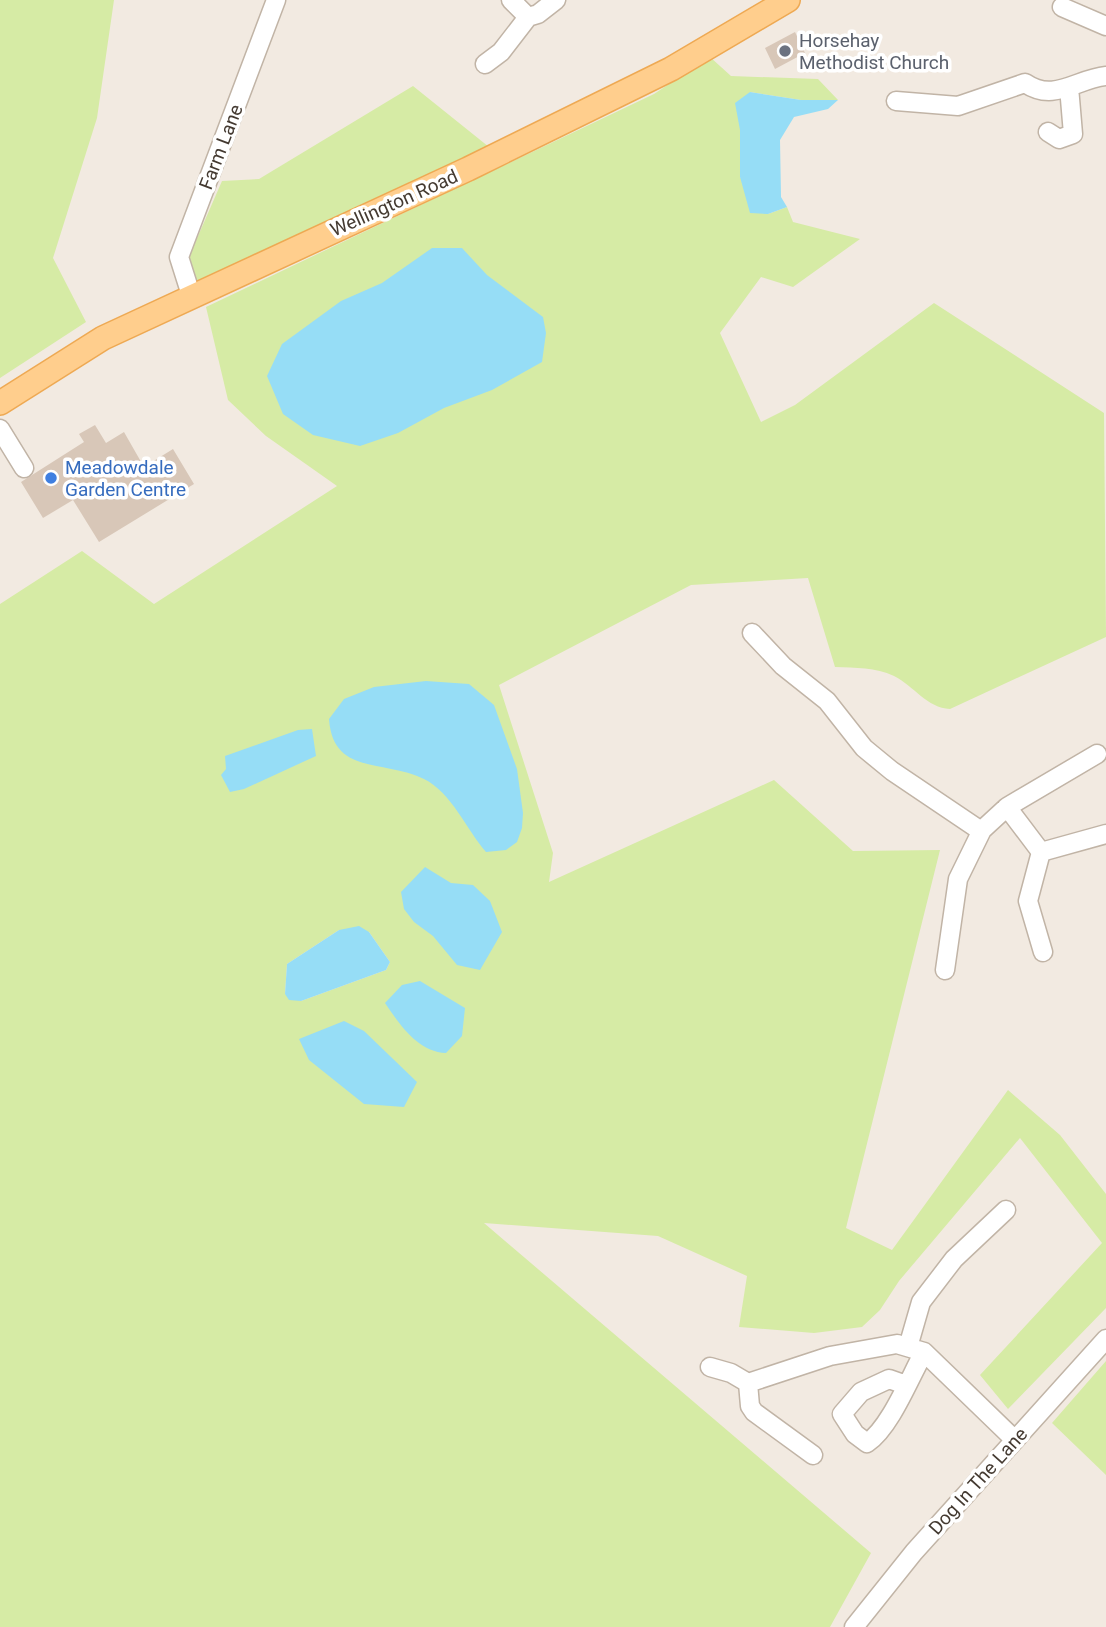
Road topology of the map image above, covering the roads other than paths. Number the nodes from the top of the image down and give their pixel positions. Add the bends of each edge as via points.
1 (276, 0) edge
2 (511, 0) edge
3 (556, 0) edge
4 (788, 0) edge
5 (1062, 7) dead end
6 (528, 17) junction
7 (1106, 26) edge
8 (485, 64) dead end
9 (1106, 76) edge
10 (1069, 87) junction
11 (896, 101) dead end
12 (1048, 132) dead end
13 (191, 295) junction
14 (0, 403) edge
15 (0, 429) edge
16 (24, 468) dead end
17 (752, 633) dead end
18 (1097, 754) dead end
19 (1007, 807) junction
20 (981, 831) junction
21 (1106, 834) edge
22 (1041, 852) junction
23 (1043, 952) dead end
24 (945, 970) dead end
25 (1006, 1210) dead end
26 (1106, 1339) edge
27 (916, 1349) junction
28 (710, 1367) dead end
29 (748, 1383) junction
30 (906, 1385) dead end
31 (1015, 1440) junction
32 (813, 1455) dead end
33 (855, 1627) edge

1 - 13 street, Farm Lane via 179,257
2 - 6 street
3 - 6 street
4 - 13 main road, Wellington Road via 647,81 468,169
5 - 7 street
6 - 8 street via 501,52
9 - 10 street
10 - 11 street via 1052,93 1025,83 958,106
10 - 12 street via 1073,134 1059,139
13 - 14 main road, Wellington Road via 103,338
15 - 16 street
17 - 20 street via 783,666 827,701 864,748
18 - 19 street
19 - 20 street
19 - 22 street
20 - 24 street via 958,879
21 - 22 street
22 - 23 street via 1028,901
25 - 27 street via 954,1259 921,1302
26 - 31 street, Dog In The Lane
27 - 29 street via 897,1344 830,1356
27 - 30 street
27 - 31 street
28 - 29 street
29 - 32 street via 754,1412
31 - 33 street, Dog In The Lane

